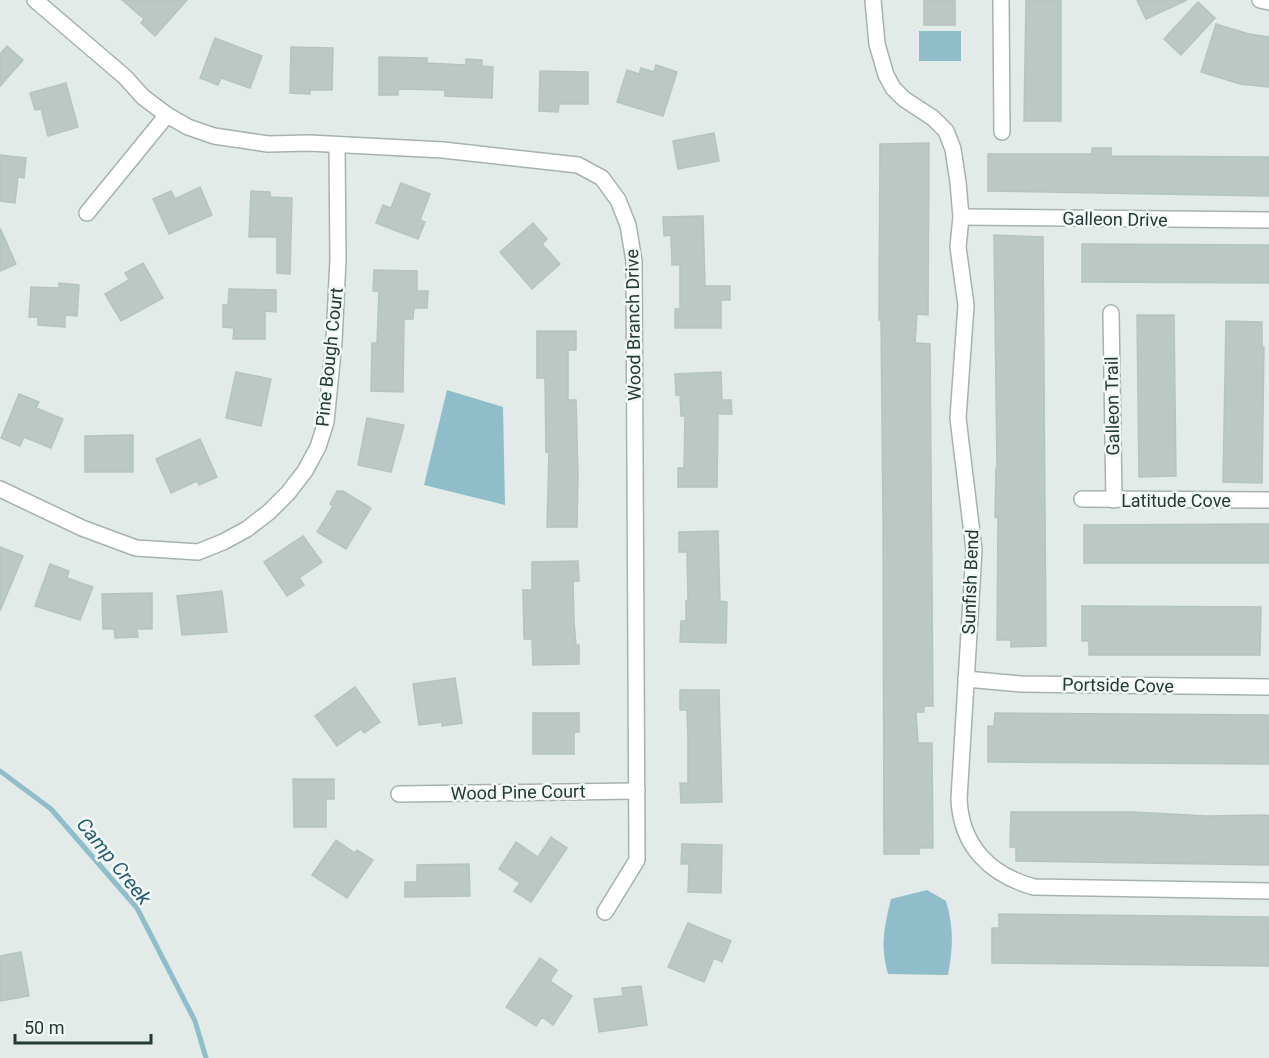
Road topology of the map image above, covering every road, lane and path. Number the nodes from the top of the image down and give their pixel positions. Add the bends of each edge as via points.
1 (34, 0) edge
2 (873, 0) edge
3 (1001, 0) edge
4 (1260, 0) edge
5 (1269, 2) edge
6 (167, 115) junction
7 (1002, 132) dead end
8 (337, 145) junction
9 (87, 213) dead end
10 (961, 217) junction
11 (1269, 220) edge
12 (1111, 313) dead end
13 (0, 489) edge
14 (1082, 499) dead end
15 (1114, 500) junction
16 (1269, 501) edge
17 (966, 679) junction
18 (1269, 687) edge
19 (636, 791) junction
20 (399, 794) dead end
21 (1269, 891) edge
22 (605, 912) dead end

1 - 6 street, Wood Branch Drive
2 - 10 street, Sunfish Bend via 877,44 889,81 904,99 940,124 950,140
3 - 7 street
4 - 5 street
6 - 8 street, Wood Branch Drive via 188,127 241,141
6 - 9 street
8 - 13 street, Pine Bough Court via 337,271 326,422 318,447 288,493 247,529 198,552 136,548 82,528
8 - 19 street, Wood Branch Drive via 443,150 578,165 602,178 618,200 628,225 633,261
10 - 11 street, Galleon Drive
10 - 17 street, Sunfish Bend via 958,247 966,305 958,418 974,550
12 - 15 street, Galleon Trail
14 - 15 street, Latitude Cove
15 - 16 street, Latitude Cove
17 - 18 street, Portside Cove via 1021,684
17 - 21 street, Sunfish Bend via 960,815 971,844 1003,875 1023,884 1048,888
19 - 20 street, Wood Pine Court
19 - 22 street, Wood Branch Drive via 637,860

